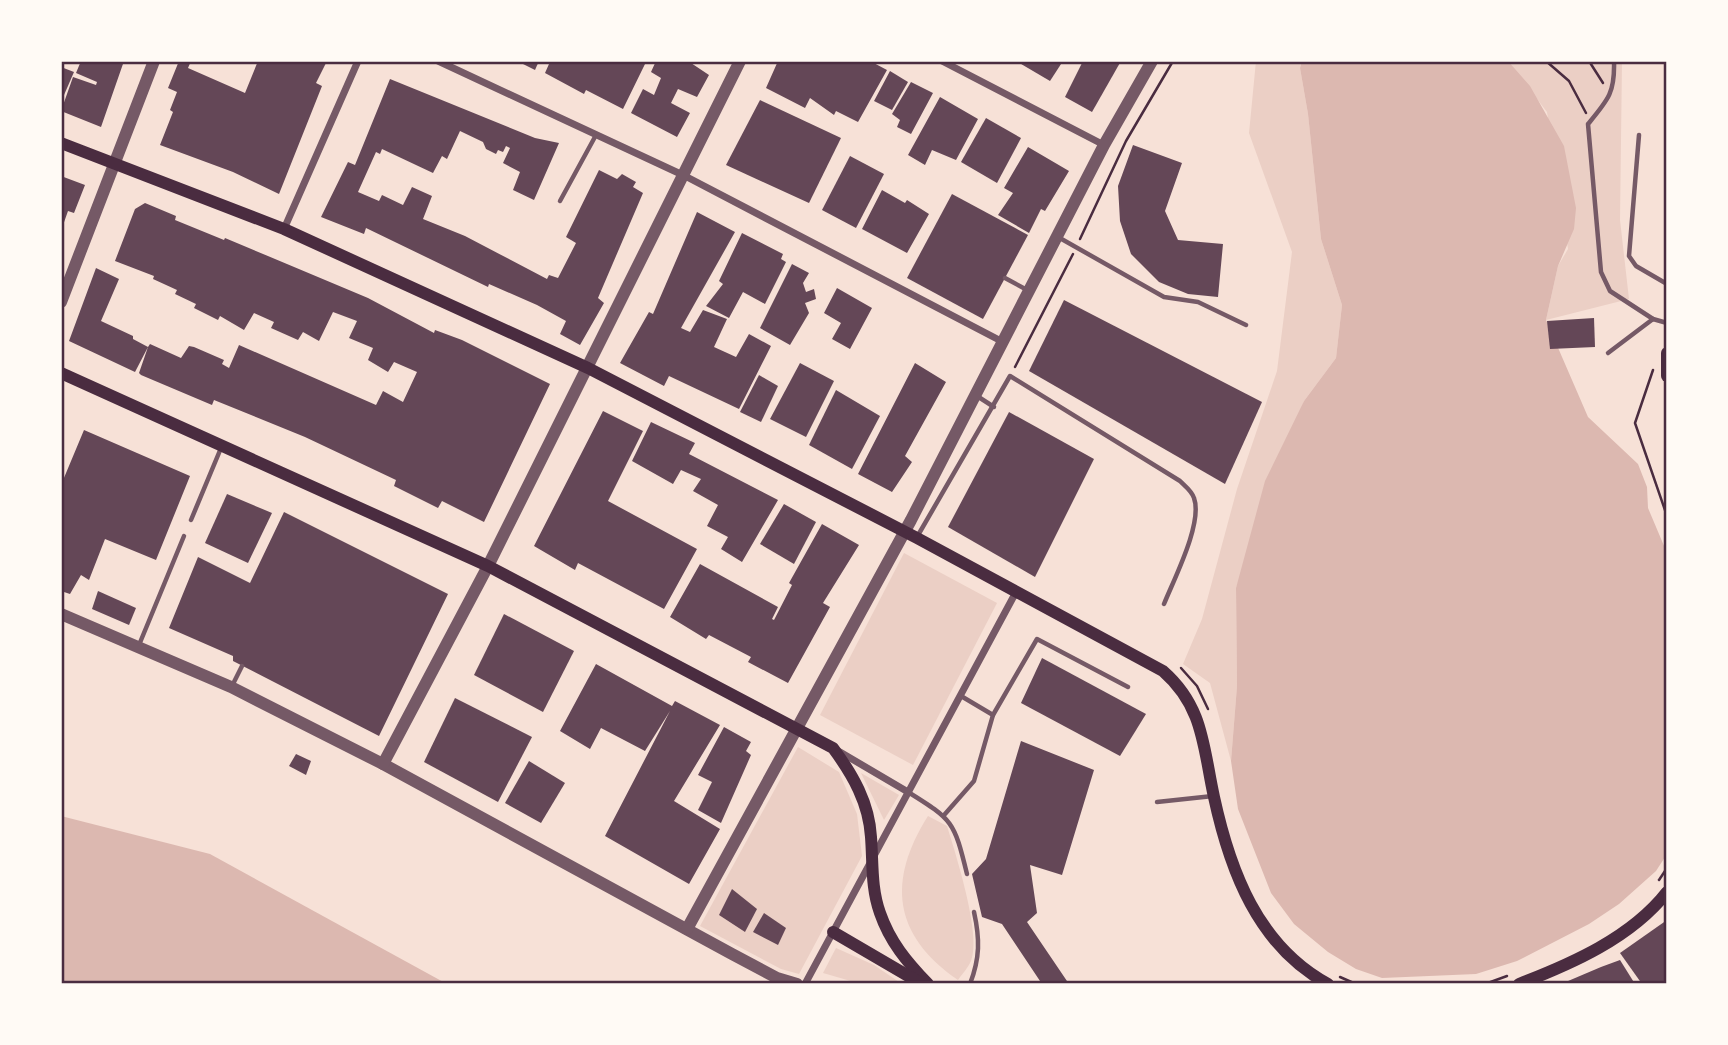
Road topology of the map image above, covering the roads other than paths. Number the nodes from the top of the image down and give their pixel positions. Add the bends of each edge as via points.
1 (154, 61) edge
2 (358, 61) edge
3 (438, 61) edge
4 (740, 61) edge
5 (942, 61) edge
6 (1152, 61) edge
7 (1615, 61) edge
8 (596, 134) junction
9 (1639, 135) dead end
10 (61, 143) edge
11 (1104, 145) junction
12 (116, 162) junction
13 (685, 176) junction
14 (561, 201) dead end
15 (284, 229) junction
16 (1058, 237) junction
17 (1005, 278) dead end
18 (1667, 284) edge
19 (1029, 291) junction
20 (61, 302) edge
21 (1653, 318) junction
22 (1667, 323) edge
23 (1246, 325) dead end
24 (1003, 342) junction
25 (1608, 353) dead end
26 (1667, 353) edge
27 (588, 368) junction
28 (61, 373) edge
29 (1667, 376) edge
30 (976, 396) junction
31 (994, 407) junction
32 (223, 444) junction
33 (191, 520) dead end
34 (904, 532) junction
35 (184, 536) dead end
36 (917, 538) junction
37 (488, 566) junction
38 (1016, 592) junction
39 (1164, 604) dead end
40 (61, 614) edge
41 (138, 647) junction
42 (242, 666) dead end
43 (231, 687) junction
44 (1128, 687) dead end
45 (960, 695) junction
46 (993, 715) junction
47 (797, 728) junction
48 (833, 748) junction
49 (383, 764) junction
50 (908, 792) junction
51 (1214, 796) junction
52 (1157, 802) dead end
53 (945, 814) junction
54 (872, 859) junction
55 (967, 874) dead end
56 (1667, 892) edge
57 (974, 912) dead end
58 (687, 929) junction
59 (832, 932) junction
60 (1330, 978) edge
61 (1515, 979) edge
62 (797, 984) edge
63 (805, 984) edge
64 (922, 984) edge
65 (928, 984) edge
66 (970, 984) edge

1 - 12 street
2 - 15 street
3 - 8 street
4 - 13 street
5 - 11 street
6 - 11 street
7 - 21 lane via 1615,85 1588,124 1601,272 1610,291
8 - 13 street
8 - 14 lane
9 - 18 lane via 1629,257
10 - 12 main road
11 - 16 street
12 - 15 main road
12 - 20 street
13 - 24 street
13 - 27 street
15 - 27 main road
16 - 19 street
16 - 23 lane via 1164,298 1198,302
17 - 19 lane
19 - 24 street
21 - 22 lane
21 - 25 lane
24 - 30 street
26 - 29 main road
27 - 34 main road
27 - 37 street
28 - 32 main road
30 - 31 lane
30 - 34 street
31 - 36 lane
31 - 39 lane via 1010,376 1191,492 1196,516
32 - 33 lane
32 - 37 main road
34 - 36 main road
34 - 47 street
35 - 41 lane
36 - 38 main road
37 - 47 main road
37 - 49 street
38 - 45 street
38 - 51 main road via 1163,671 1188,696 1196,712
40 - 41 street
41 - 43 street
42 - 43 lane
43 - 49 street
44 - 46 lane via 1037,639
45 - 46 lane
45 - 50 street
46 - 53 lane via 974,781
47 - 48 main road
47 - 58 street
48 - 50 street
48 - 54 main road via 848,768 867,811
49 - 58 street
50 - 53 lane
50 - 54 street
51 - 52 lane
51 - 60 main road via 1230,856 1263,925 1297,963
53 - 55 lane
54 - 59 street
54 - 65 main road via 874,890 886,929 906,961
56 - 61 main road via 1626,930 1551,972
57 - 66 lane via 978,962
58 - 62 street
59 - 63 street
59 - 64 main road

